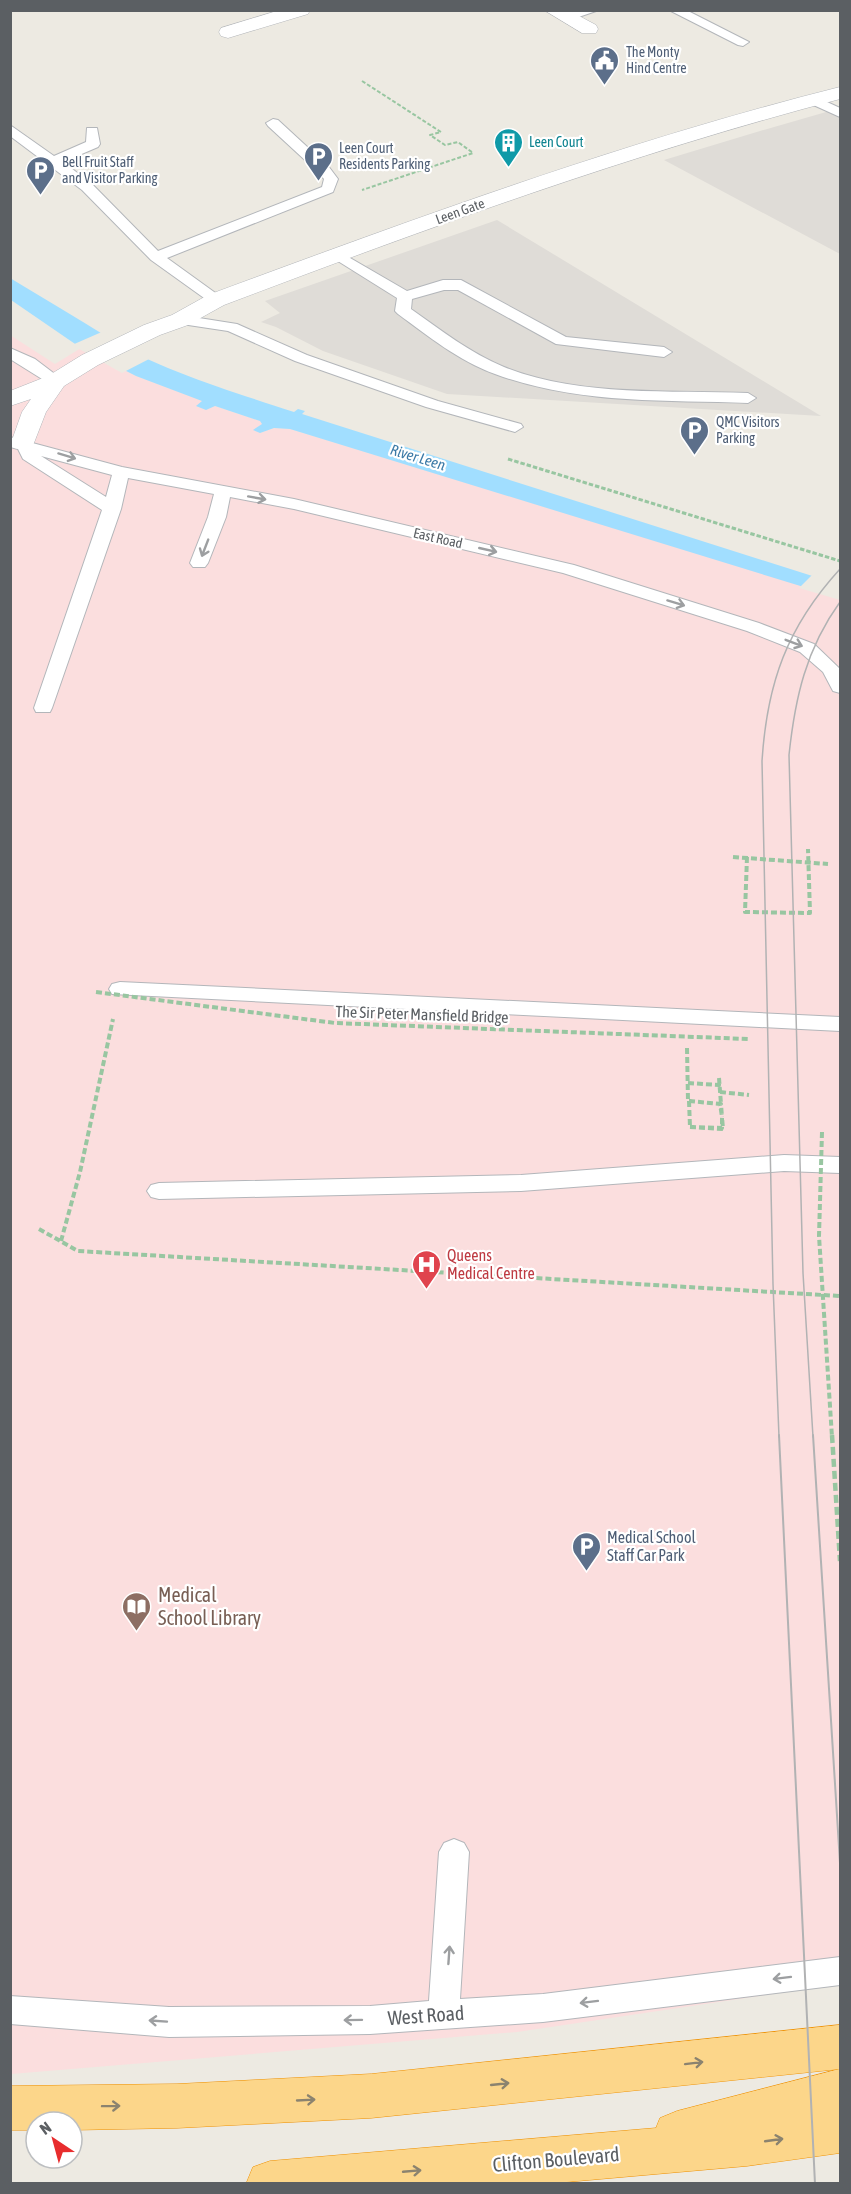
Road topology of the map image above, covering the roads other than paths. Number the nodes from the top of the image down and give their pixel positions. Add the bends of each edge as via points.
1 (301, 10) edge
2 (593, 10) edge
3 (675, 10) edge
4 (560, 14) edge
5 (589, 29) dead end
6 (243, 31) dead end
7 (743, 42) dead end
8 (840, 93) edge
9 (814, 100) junction
10 (840, 113) edge
11 (273, 123) dead end
12 (10, 129) edge
13 (92, 131) dead end
14 (54, 161) junction
15 (338, 255) junction
16 (156, 257) junction
17 (405, 296) junction
18 (198, 310) junction
19 (10, 352) edge
20 (664, 352) dead end
21 (56, 381) junction
22 (748, 398) dead end
23 (10, 399) edge
24 (514, 427) dead end
25 (21, 451) edge
26 (121, 472) junction
27 (223, 492) junction
28 (112, 509) junction
29 (199, 563) dead end
30 (840, 687) edge
31 (43, 708) dead end
32 (118, 994) dead end
33 (840, 1024) edge
34 (840, 1165) edge
35 (159, 1191) dead end
36 (454, 1852) dead end
37 (840, 1971) edge
38 (10, 2010) edge
39 (444, 2013) junction
40 (840, 2047) edge
41 (840, 2091) edge
42 (10, 2108) edge
43 (840, 2130) edge
44 (591, 2156) junction
45 (270, 2184) edge

1 - 6 street
2 - 4 lane
3 - 7 lane
4 - 5 street
8 - 9 street, Leen Gate
9 - 10 lane
9 - 15 street, Leen Gate via 601,162
11 - 16 lane via 324,170 331,179 328,189
12 - 14 lane
13 - 14 lane via 93,144
14 - 16 lane via 87,187
15 - 17 lane
15 - 18 street, Leen Gate
16 - 18 lane
17 - 20 lane via 442,285 461,285 562,341
17 - 22 lane via 403,311 471,357 501,371 570,389
18 - 21 street, Leen Gate via 90,360
18 - 24 lane via 301,358 432,404
19 - 21 lane
21 - 23 street
21 - 25 street via 34,412
25 -> 26 lane, East Road
25 - 28 lane
26 - 27 lane, East Road
26 - 28 lane
27 -> 29 lane
27 -> 30 lane, East Road via 294,504 568,569 721,616 807,648 831,669
28 - 31 lane
32 - 33 lane
34 - 35 lane via 784,1162 521,1183
39 -> 36 lane
37 -> 39 lane, West Road via 543,2008
39 -> 38 lane, West Road via 370,2020 169,2022
42 -> 40 highway via 177,2106 370,2096
41 - 44 highway
44 -> 43 highway, Clifton Boulevard via 747,2143
45 -> 44 highway, Clifton Boulevard

